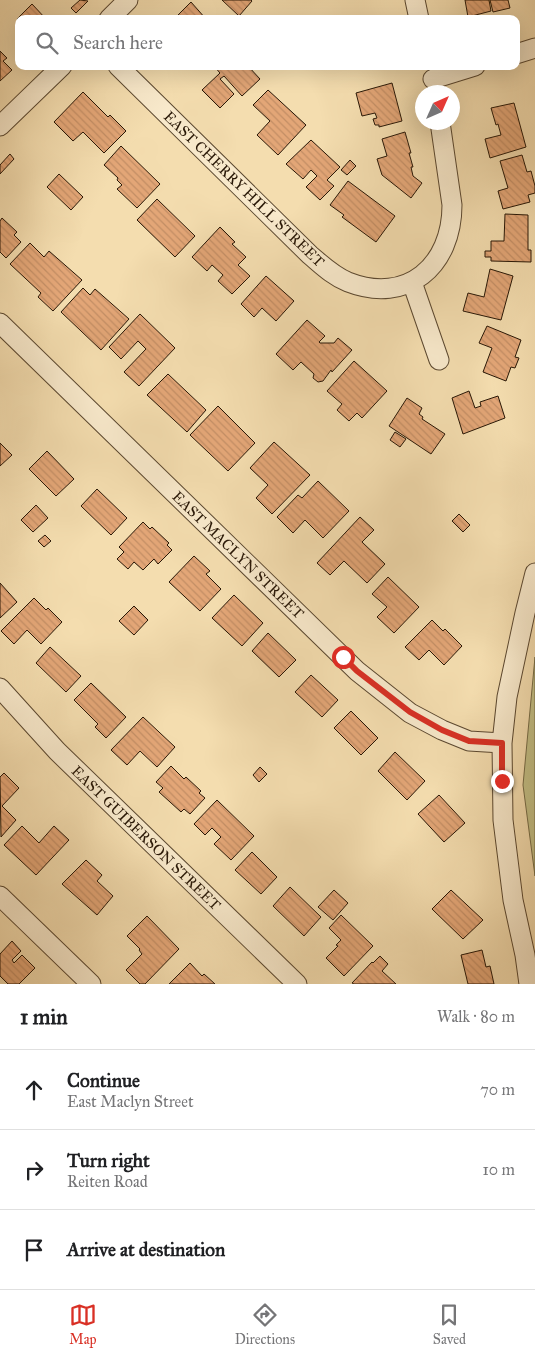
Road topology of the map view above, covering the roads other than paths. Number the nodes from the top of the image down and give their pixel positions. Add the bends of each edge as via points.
1 (128, 0) edge
2 (415, 0) edge
3 (114, 15) edge
4 (418, 15) edge
5 (535, 48) edge
6 (520, 53) edge
7 (58, 70) edge
8 (122, 70) edge
9 (462, 70) edge
10 (433, 79) edge
11 (0, 126) edge
12 (441, 130) edge
13 (412, 282) junction
14 (0, 324) edge
15 (439, 360) dead end
16 (535, 573) edge
17 (0, 688) edge
18 (502, 743) junction
19 (0, 896) edge
20 (91, 984) edge
21 (297, 984) edge
22 (529, 984) edge

1 - 3 street
2 - 4 street
5 - 6 street
7 - 11 street
8 - 13 street, EAST CHERRY HILL STREET via 329,272 346,281 377,289 401,287
9 - 10 street
12 - 13 street via 451,191 450,228 436,260
13 - 15 street
14 - 18 street, EAST MACLYN STREET via 357,671 410,712 442,730 469,741
16 - 18 street via 507,697
17 - 21 street, EAST GUIBERSON STREET via 57,751
18 - 22 street via 503,820 513,900
19 - 20 street

